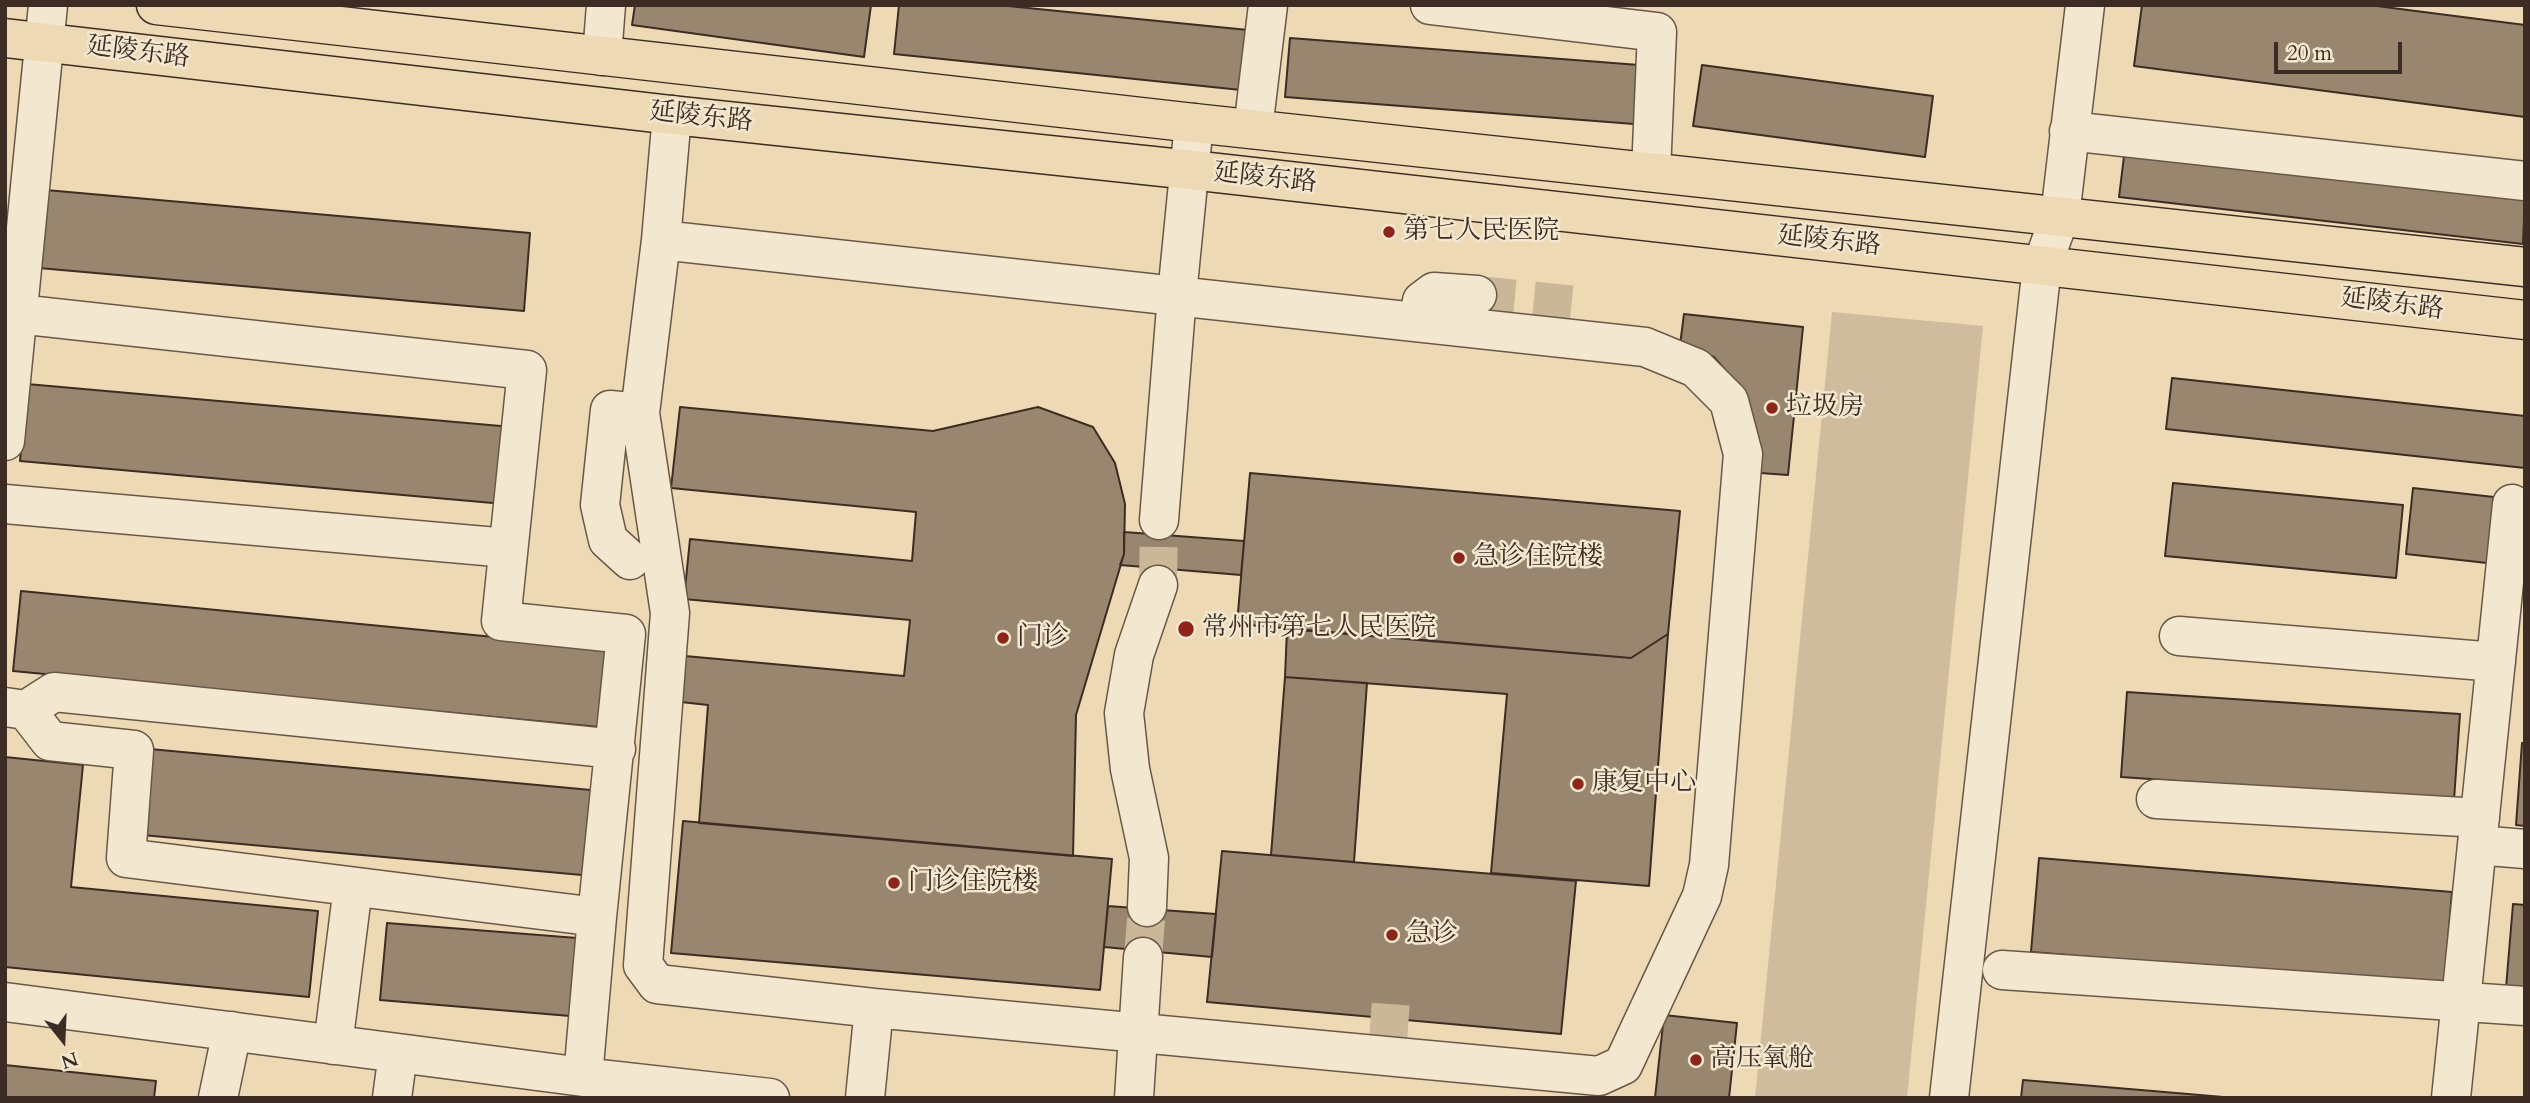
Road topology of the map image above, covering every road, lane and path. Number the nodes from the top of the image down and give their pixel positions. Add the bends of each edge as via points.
1 (156, 5) edge
2 (606, 5) edge
3 (1268, 5) edge
4 (1430, 5) edge
5 (2085, 5) edge
6 (288, 13) edge
7 (46, 24) edge
8 (5, 38) edge
9 (602, 56) junction
10 (672, 115) junction
11 (1194, 123) junction
12 (1253, 129) junction
13 (2069, 131) junction
14 (1191, 170) junction
15 (1651, 172) junction
16 (2525, 181) edge
17 (2060, 216) junction
18 (661, 240) junction
19 (2042, 266) junction
20 (2525, 267) edge
21 (13, 269) edge
22 (1177, 295) junction
23 (1477, 295) tunnel mouth
24 (18, 314) junction
25 (2525, 320) edge
26 (1419, 322) junction
27 (640, 413) junction
28 (5, 441) edge
29 (5, 504) edge
30 (1159, 520) tunnel mouth
31 (2515, 523) edge
32 (508, 548) junction
33 (630, 560) dead end
34 (1158, 585) tunnel mouth
35 (2179, 636) dead end
36 (2506, 647) edge
37 (16, 709) edge
38 (616, 750) junction
39 (2156, 799) dead end
40 (2479, 831) junction
41 (2525, 849) edge
42 (353, 887) junction
43 (1147, 907) tunnel mouth
44 (597, 916) junction
45 (1143, 957) tunnel mouth
46 (2002, 970) dead end
47 (2461, 1000) junction
48 (5, 1002) edge
49 (2525, 1006) edge
50 (874, 1008) junction
51 (232, 1031) junction
52 (1138, 1034) junction
53 (333, 1045) junction
54 (398, 1054) junction
55 (583, 1077) junction
56 (1598, 1087) edge
57 (218, 1098) edge
58 (392, 1098) edge
59 (770, 1098) edge
60 (864, 1098) edge
61 (1134, 1098) edge
62 (1949, 1098) edge
63 (2451, 1098) edge

1 - 6 main road, 延陵东路
2 - 9 street
3 - 12 street
4 - 15 street via 1657,32
5 - 13 street
6 - 9 main road, 延陵东路
7 - 8 main road, 延陵东路
7 - 10 main road, 延陵东路
7 - 21 street
9 - 11 main road, 延陵东路
10 - 14 main road, 延陵东路
10 - 18 street
11 - 12 main road, 延陵东路
11 - 14 street
12 - 15 main road, 延陵东路
13 - 16 street
13 - 17 street
14 - 19 main road, 延陵东路
14 - 22 street
15 - 17 main road, 延陵东路
17 - 19 street
17 - 20 main road, 延陵东路
18 - 22 street
18 - 27 street
19 - 25 main road, 延陵东路
19 - 62 street
21 - 24 street
22 - 26 street
22 - 30 street
23 - 26 street via 1433,292 1422,301
24 - 28 street
24 - 32 street via 527,370
26 - 56 street via 1645,347 1696,368 1729,401 1743,454 1709,866 1702,896 1623,1065
27 - 33 street via 610,410 600,505 608,540
27 - 50 street via 670,613 643,965 657,984
29 - 32 street
31 - 36 street
32 - 38 street via 501,621 626,634
34 - 43 street via 1134,655 1124,713 1130,769 1149,858
35 - 36 street
36 - 40 street
37 - 38 street via 54,692
37 - 42 street via 50,741 134,750 126,858
38 - 44 street
39 - 40 street
40 - 41 street
40 - 47 street
42 - 44 street
42 - 53 street
44 - 55 street
45 - 52 street
46 - 47 street
47 - 49 street
47 - 63 street
48 - 51 street
50 - 52 street
50 - 60 street
51 - 53 street
51 - 57 street
52 - 56 street via 1387,1049
52 - 61 street
53 - 54 street
54 - 55 street
54 - 58 street
55 - 59 street

